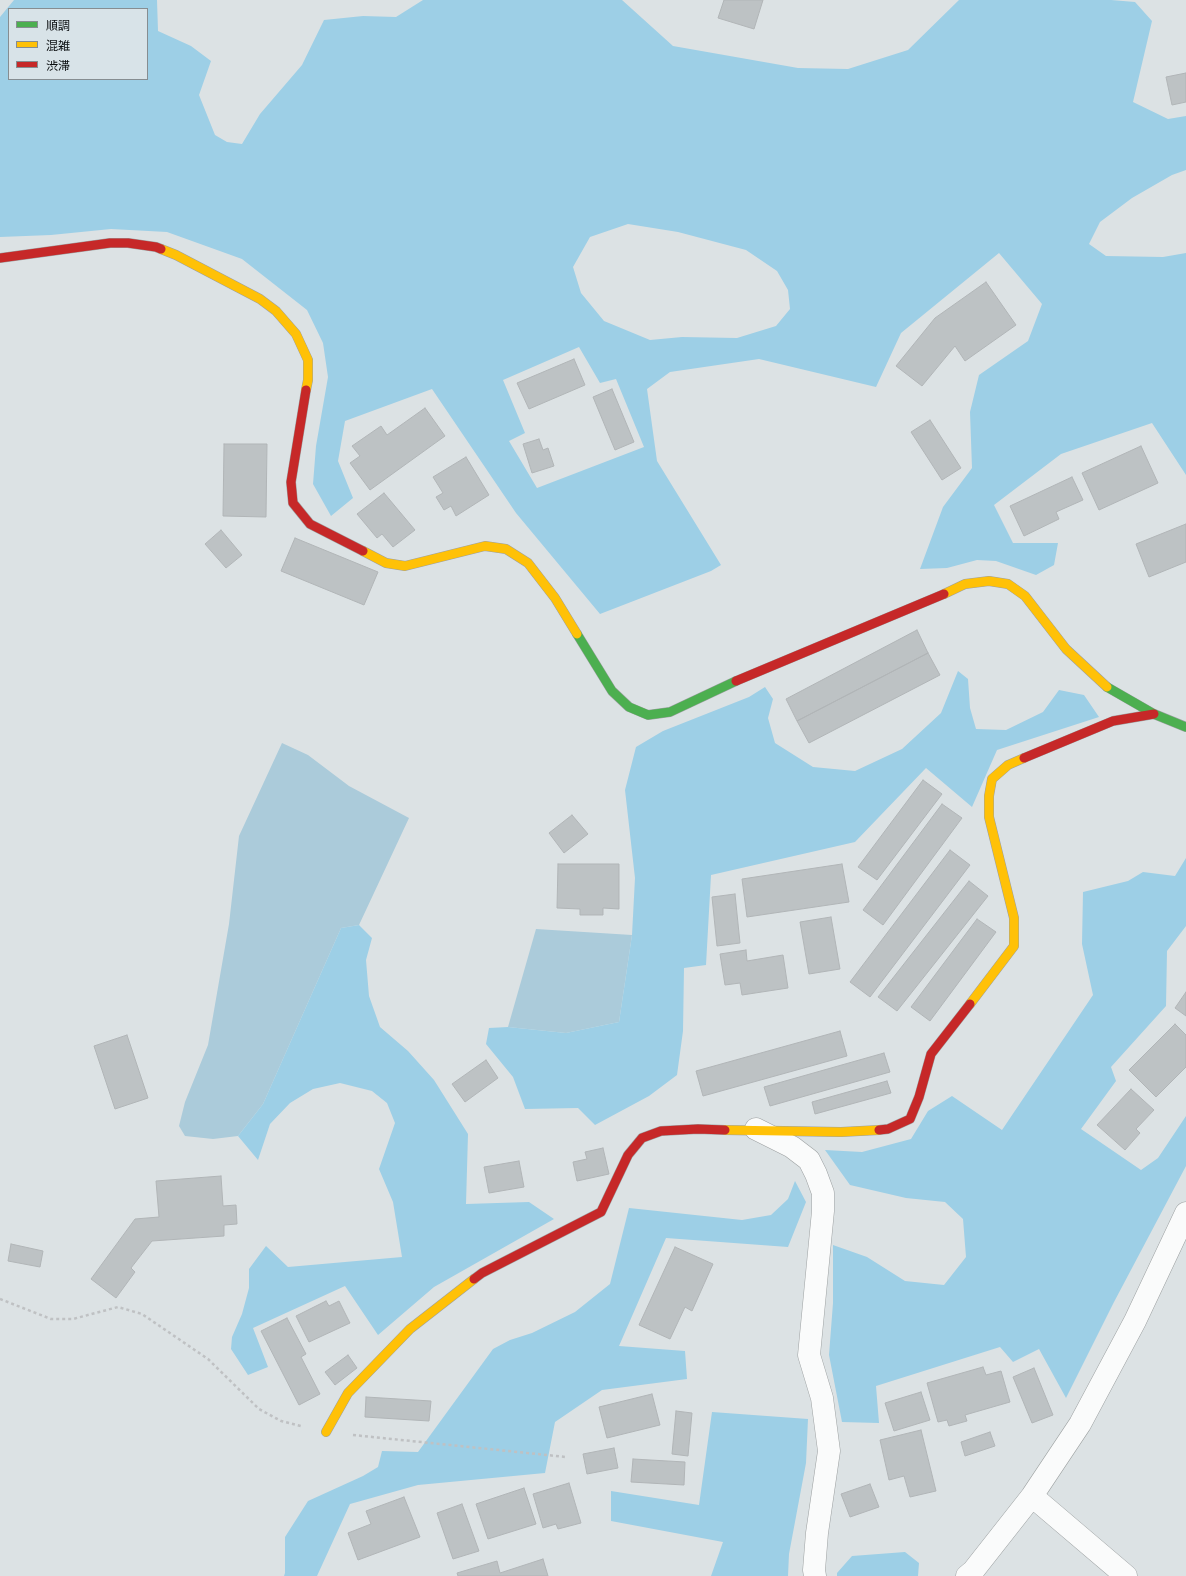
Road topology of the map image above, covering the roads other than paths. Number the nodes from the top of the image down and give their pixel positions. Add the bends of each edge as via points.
1 (0, 258) edge
2 (1154, 714) junction
3 (1186, 727) edge
4 (755, 1129) junction
5 (1186, 1213) edge
6 (1178, 1245) edge
7 (326, 1432) road end
8 (1032, 1496) junction
9 (815, 1576) edge
10 (967, 1576) edge
11 (1126, 1576) edge

1 - 2 street via 110,243 128,243 176,254 260,299 276,311 296,334 308,360 308,380 291,482 293,503 310,524 386,563 405,566 485,546 506,548 528,563 555,598 612,691 629,707 648,715 670,712 965,584 988,581 1008,584 1025,596 1066,649 1103,684
2 - 3 street
2 - 4 street via 1113,721 1008,764 992,779 989,817 1014,918 1014,946 931,1054 910,1119 888,1129 841,1132
4 - 7 street via 698,1128 661,1131 642,1138 628,1155 601,1212 482,1273 410,1329 348,1393
4 - 9 street via 792,1147 809,1160 823,1193 809,1355 822,1398 829,1450 816,1533
5 - 6 street
6 - 8 street via 1080,1424
8 - 10 street
8 - 11 street

